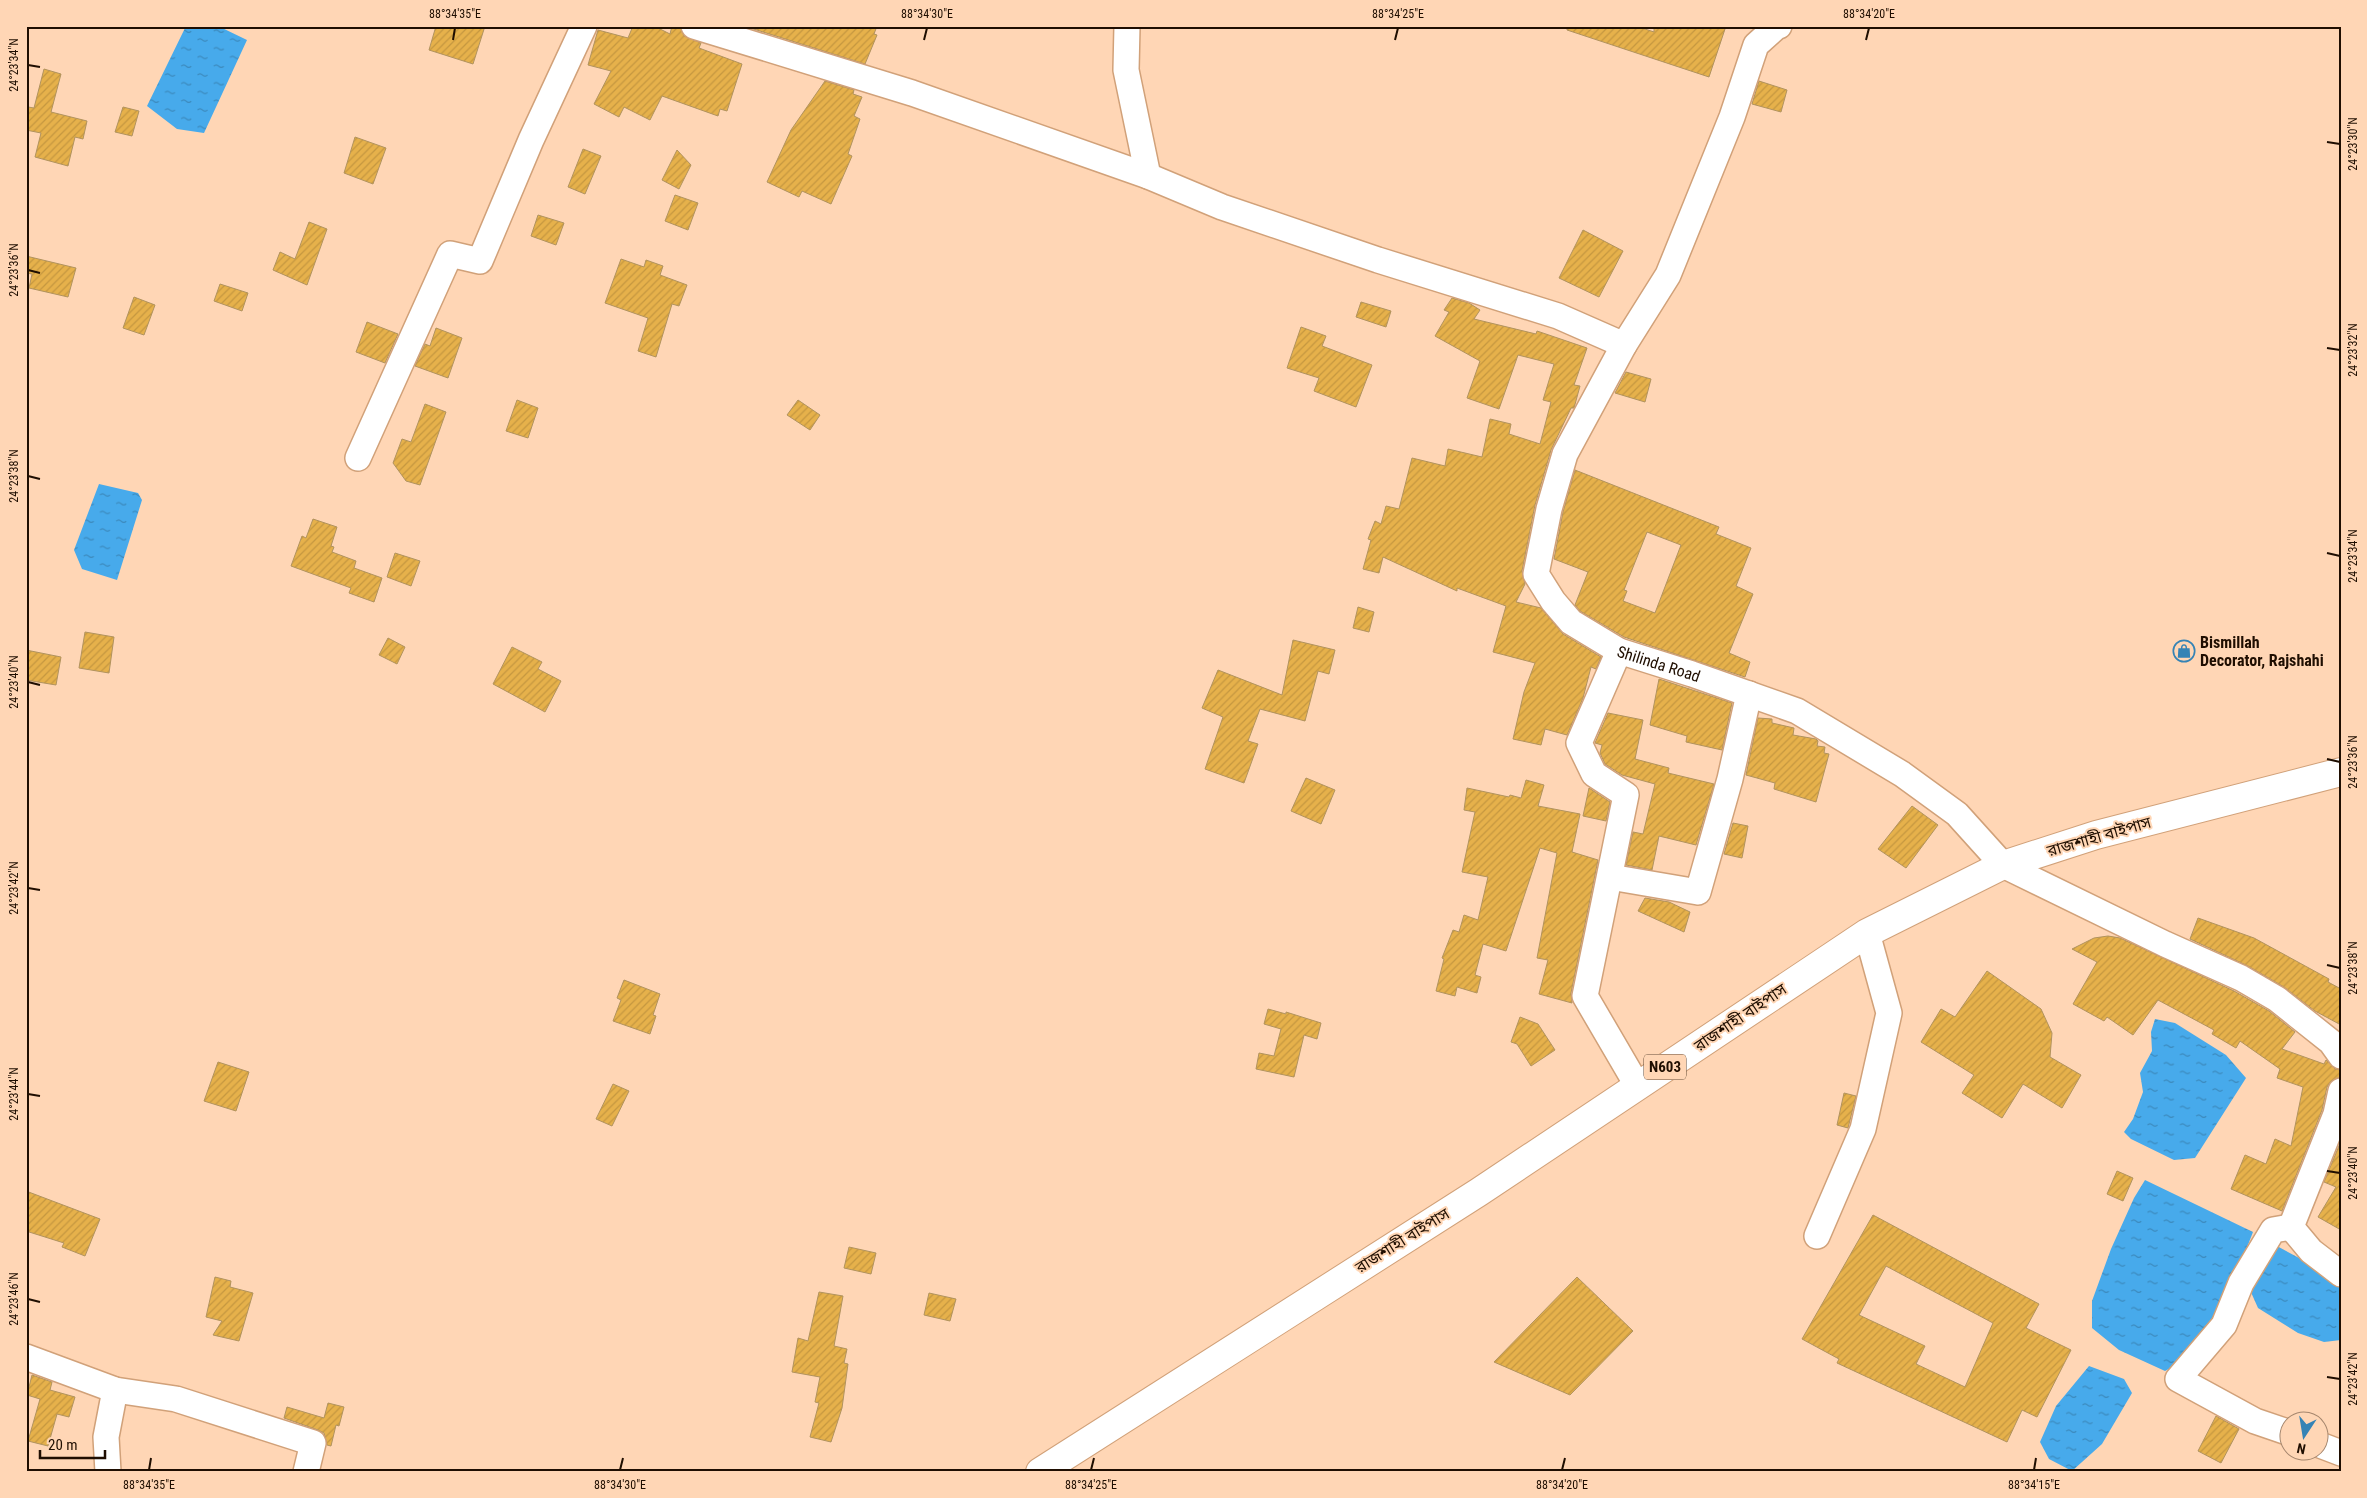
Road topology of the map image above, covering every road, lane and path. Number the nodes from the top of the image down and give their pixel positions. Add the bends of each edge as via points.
1 (584, 26) edge
2 (694, 26) edge
3 (1127, 26) edge
4 (1779, 26) edge
5 (1148, 176) junction
6 (1624, 345) junction
7 (358, 458) dead end
8 (1618, 651) junction
9 (1749, 694) junction
10 (2341, 772) edge
11 (2003, 865) junction
12 (1610, 878) junction
13 (1867, 933) junction
14 (2341, 1056) edge
15 (1637, 1085) junction
16 (2339, 1107) edge
17 (2291, 1227) junction
18 (1817, 1236) dead end
19 (2341, 1274) edge
20 (26, 1357) edge
21 (115, 1390) junction
22 (2280, 1430) edge
23 (108, 1472) edge
24 (306, 1472) edge
25 (1040, 1472) edge

1 - 7 street via 480,261 450,254
2 - 5 street via 912,93
3 - 5 street via 1126,70
4 - 6 street, Shilinda Road via 1756,45 1732,117 1668,275
5 - 6 street via 1222,207 1558,316
6 - 8 street, Shilinda Road via 1565,454 1549,509 1536,574 1571,622
8 - 9 street, Shilinda Road
8 - 12 street via 1579,743 1594,774 1626,795
9 - 11 street, Shilinda Road via 1797,711 1902,774 1958,814
9 - 12 street via 1730,779 1698,892
10 - 11 highway, রাজশাহী বাইপাস / N603 via 2096,836
11 - 13 highway, রাজশাহী বাইপাস / N603
11 - 14 street via 2241,978 2277,999 2331,1042
12 - 15 street via 1585,996
13 - 15 highway, রাজশাহী বাইপাস / N603
13 - 18 street via 1889,1013 1863,1129
15 - 25 highway, রাজশাহী বাইপাস / N603 via 1479,1192
16 - 17 street
17 - 19 street via 2312,1251
17 - 22 street via 2273,1230 2241,1283 2224,1325 2178,1379 2255,1421
20 - 21 street
21 - 23 street via 106,1437
21 - 24 street via 176,1399 313,1443

